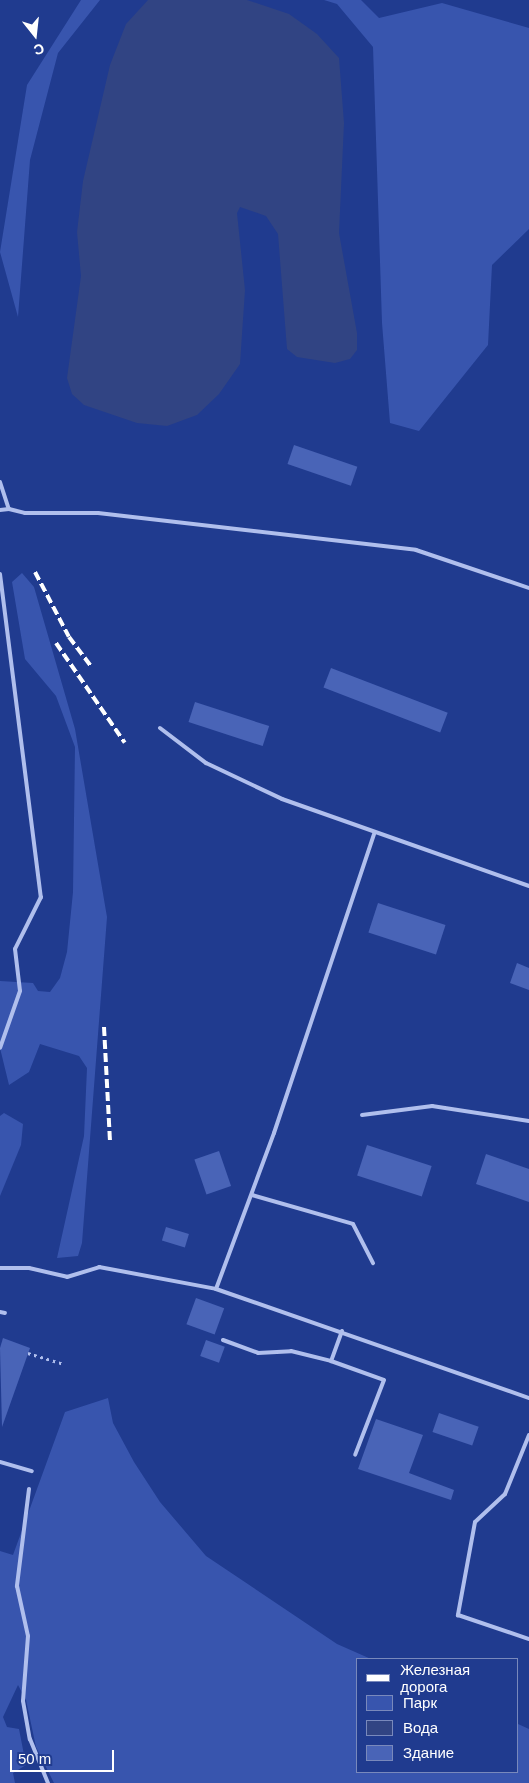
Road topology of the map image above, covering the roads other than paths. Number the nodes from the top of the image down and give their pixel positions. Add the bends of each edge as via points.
1 (0, 482) edge
2 (9, 508) junction
3 (0, 510) edge
4 (0, 574) edge
5 (529, 588) edge
6 (160, 728) dead end
7 (374, 834) junction
8 (529, 886) edge
9 (0, 1048) edge
10 (362, 1115) dead end
11 (529, 1120) edge
12 (252, 1195) junction
13 (373, 1263) dead end
14 (0, 1268) edge
15 (216, 1289) junction
16 (342, 1331) junction
17 (223, 1340) dead end
18 (331, 1361) junction
19 (529, 1398) edge
20 (529, 1435) edge
21 (356, 1455) dead end
22 (0, 1462) edge
23 (32, 1471) dead end
24 (29, 1489) dead end
25 (529, 1639) edge
26 (48, 1783) edge

1 - 2 lane
2 - 3 lane
2 - 5 lane via 53,516 98,512 416,550
4 - 9 lane via 41,897 15,949 20,991
6 - 7 lane via 206,763
7 - 8 lane
7 - 12 lane
10 - 11 lane via 432,1106
12 - 13 lane via 353,1224
12 - 15 lane
14 - 15 lane via 29,1268 67,1277 99,1267
15 - 16 lane
16 - 18 lane
16 - 19 lane
17 - 18 lane via 258,1353 291,1351
18 - 21 lane via 384,1380
20 - 25 lane via 505,1494 476,1522 458,1615
22 - 23 lane
24 - 26 lane via 17,1586 28,1636 24,1702 30,1739

